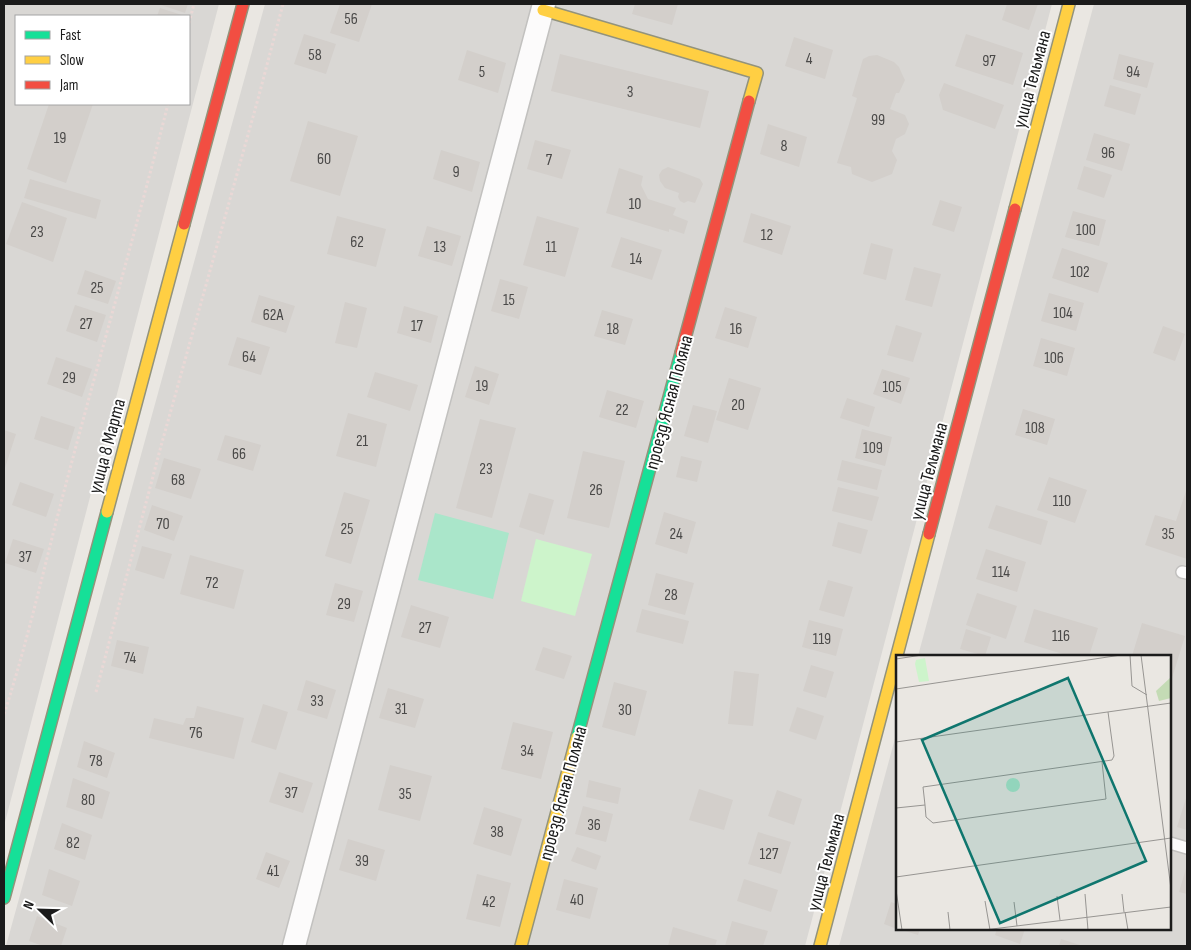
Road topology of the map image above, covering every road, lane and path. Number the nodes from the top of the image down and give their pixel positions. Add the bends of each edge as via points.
1 (194, 4) edge
2 (243, 4) edge
3 (282, 4) edge
4 (1070, 4) edge
5 (544, 7) edge
6 (190, 19) edge
7 (168, 105) edge
8 (897, 655) edge
9 (896, 660) edge
10 (96, 692) dead end
11 (4, 714) edge
12 (1171, 843) edge
13 (1187, 848) edge
14 (4, 898) edge
15 (294, 946) edge
16 (521, 946) edge
17 (820, 946) edge

1 - 6 path
2 - 14 street, улица 8 Марта
3 - 10 path
4 - 8 street, улица Тельмана
5 - 15 street, проезд Ясная Поляна
5 - 16 street, проезд Ясная Поляна via 757,73
7 - 11 path
9 - 17 street, улица Тельмана
12 - 13 lane

